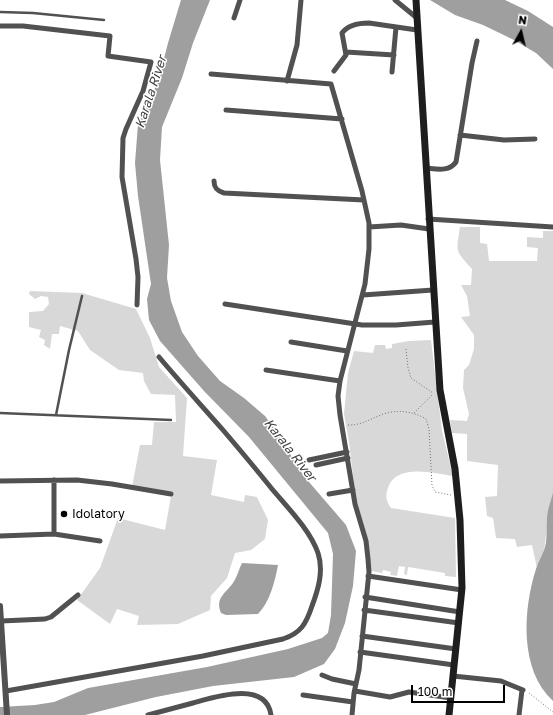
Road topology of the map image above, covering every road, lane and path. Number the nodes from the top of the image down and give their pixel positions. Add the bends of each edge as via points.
1 (240, 0) edge
2 (301, 0) edge
3 (395, 0) edge
4 (416, 2) edge
5 (0, 12) edge
6 (234, 18) dead end
7 (416, 18) junction
8 (104, 20) dead end
9 (0, 26) edge
10 (396, 27) junction
11 (417, 30) junction
12 (477, 41) dead end
13 (346, 52) junction
14 (394, 55) junction
15 (334, 71) dead end
16 (392, 72) dead end
17 (211, 74) dead end
18 (287, 81) junction
19 (226, 110) dead end
20 (342, 119) junction
21 (460, 135) junction
22 (535, 139) dead end
23 (426, 168) junction
24 (214, 181) dead end
25 (364, 200) junction
26 (428, 219) junction
27 (369, 227) junction
28 (553, 227) edge
29 (429, 229) junction
30 (433, 290) junction
31 (363, 295) junction
32 (82, 296) dead end
33 (225, 304) dead end
34 (137, 305) dead end
35 (435, 322) junction
36 (355, 324) junction
37 (291, 342) dead end
38 (406, 349) dead end
39 (347, 351) junction
40 (159, 357) dead end
41 (266, 370) dead end
42 (340, 381) junction
43 (0, 413) edge
44 (414, 413) junction
45 (56, 415) junction
46 (171, 420) dead end
47 (342, 424) junction
48 (347, 455) junction
49 (309, 460) dead end
50 (316, 465) dead end
51 (54, 480) junction
52 (0, 481) edge
53 (353, 490) junction
54 (171, 494) dead end
55 (329, 494) dead end
56 (458, 496) junction
57 (54, 534) junction
58 (0, 536) edge
59 (100, 541) dead end
60 (368, 576) junction
61 (462, 590) junction
62 (78, 595) dead end
63 (365, 597) junction
64 (0, 606) edge
65 (364, 610) junction
66 (460, 612) junction
67 (1, 620) junction
68 (459, 623) junction
69 (362, 636) junction
70 (456, 649) junction
71 (360, 652) junction
72 (454, 665) junction
73 (322, 675) dead end
74 (453, 676) junction
75 (356, 684) junction
76 (523, 690) junction
77 (355, 691) junction
78 (6, 694) junction
79 (303, 695) dead end
80 (450, 698) junction
81 (353, 702) junction
82 (553, 712) edge
83 (8, 715) edge
84 (148, 715) edge
85 (271, 715) edge
86 (352, 715) edge
87 (449, 715) edge
88 (519, 715) edge

1 - 6 street
2 - 18 street via 297,45
3 - 7 street
4 - 7 main road
5 - 8 lane
7 - 11 main road
9 - 34 street via 23,26 110,36 108,56 151,62 143,91 123,138 122,177 136,259
10 - 11 street
10 - 13 street via 369,23 350,27 342,33
10 - 14 street
11 - 23 main road
12 - 21 street
13 - 14 street
13 - 15 street
14 - 16 street
17 - 18 street
18 - 20 street via 331,84
19 - 20 street
20 - 25 street
21 - 22 street via 504,140
21 - 23 street via 454,165 447,169
23 - 26 main road
24 - 25 street via 216,189 224,193
25 - 27 street
26 - 28 street
26 - 29 main road
27 - 29 street via 401,225
27 - 31 street via 368,264
29 - 30 main road
30 - 31 street
30 - 35 main road
31 - 36 street
32 - 45 lane
33 - 36 street
35 - 36 street via 374,326
35 - 56 main road via 440,397
36 - 39 street
37 - 39 street
38 - 44 path via 411,378 433,393
39 - 42 street
40 - 78 street via 224,431 311,538 321,569 308,617 300,630 283,639
41 - 42 street
42 - 47 street via 338,396
43 - 45 lane
44 - 47 path via 405,411 382,414 357,425
44 - 56 path via 426,419 429,429 431,478 435,492
45 - 46 lane
47 - 48 street
48 - 49 street
48 - 50 street
48 - 53 street
51 - 52 street
51 - 54 street via 98,482
51 - 57 street
53 - 55 street
53 - 60 street via 366,541
56 - 61 main road
57 - 58 street
57 - 59 street
60 - 61 street
60 - 63 street
61 - 66 main road
62 - 67 street via 45,619
63 - 65 street
63 - 66 street
64 - 67 street
65 - 68 street
65 - 69 street
66 - 68 main road
67 - 78 street
68 - 70 main road
69 - 70 street
69 - 71 street
70 - 72 main road
71 - 72 street
71 - 75 street
72 - 74 main road
73 - 75 street
74 - 76 street via 501,681
74 - 80 main road
75 - 77 street
76 - 82 path
76 - 88 street
77 - 80 street via 390,697 409,692
77 - 81 street
78 - 83 street
79 - 81 street
80 - 87 main road
81 - 86 street
84 - 85 street via 226,694 260,697 269,706

